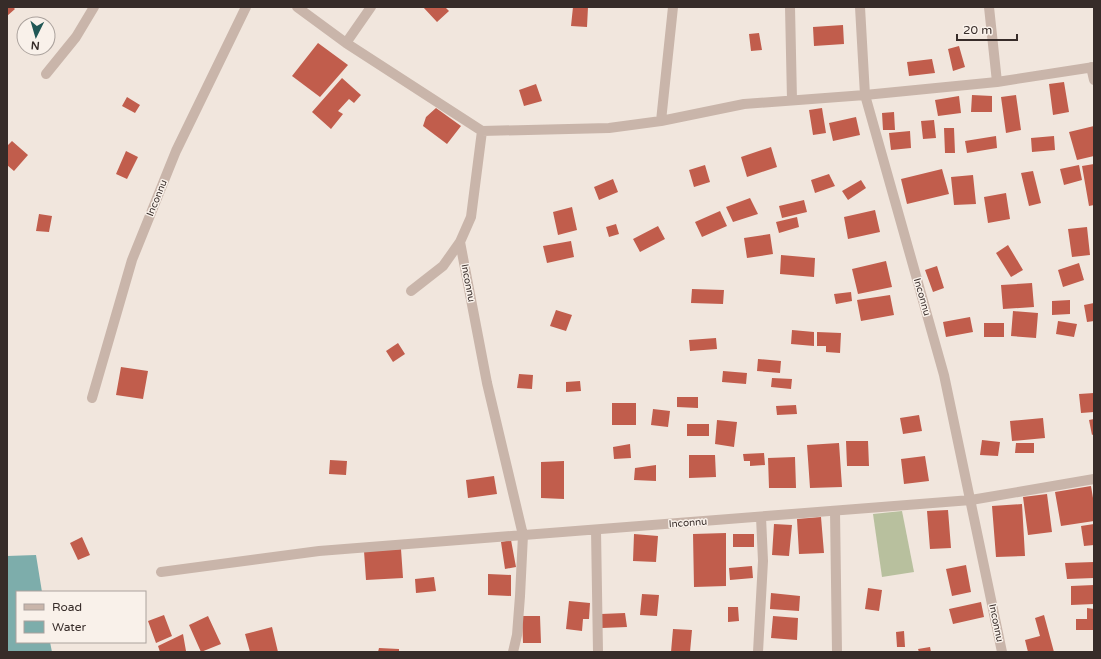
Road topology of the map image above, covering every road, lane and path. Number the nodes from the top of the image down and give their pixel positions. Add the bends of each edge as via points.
1 (94, 7) edge
2 (246, 7) edge
3 (297, 7) edge
4 (371, 7) edge
5 (673, 7) edge
6 (790, 7) edge
7 (860, 7) edge
8 (989, 7) edge
9 (346, 43) junction
10 (1093, 67) edge
11 (46, 74) dead end
12 (1094, 80) edge
13 (997, 82) junction
14 (865, 95) junction
15 (792, 100) junction
16 (661, 122) junction
17 (482, 131) junction
18 (460, 242) junction
19 (411, 291) dead end
20 (92, 398) dead end
21 (1094, 479) edge
22 (971, 500) junction
23 (835, 511) junction
24 (761, 517) junction
25 (596, 530) junction
26 (523, 535) junction
27 (161, 572) dead end
28 (513, 652) edge
29 (598, 652) edge
30 (758, 652) edge
31 (837, 652) edge
32 (1002, 652) edge

1 - 11 street via 76,37
2 - 20 street, Inconnu via 176,151 132,260
3 - 9 street
4 - 9 street
5 - 16 street
6 - 15 street
7 - 14 street, Inconnu
8 - 13 street
9 - 17 street
10 - 12 street
10 - 13 street
13 - 14 street
14 - 15 street
14 - 22 street, Inconnu via 944,374
15 - 16 street via 744,104
16 - 17 street via 609,128
17 - 18 street, Inconnu via 471,217
18 - 19 street, Inconnu via 444,266
18 - 26 street, Inconnu via 487,383
21 - 22 street, Inconnu
22 - 23 street, Inconnu
22 - 32 street, Inconnu
23 - 24 street, Inconnu
23 - 31 street
24 - 25 street, Inconnu
24 - 30 street via 763,560
25 - 26 street, Inconnu
25 - 29 street
26 - 27 street, Inconnu via 319,551
26 - 28 street, Inconnu via 517,635

